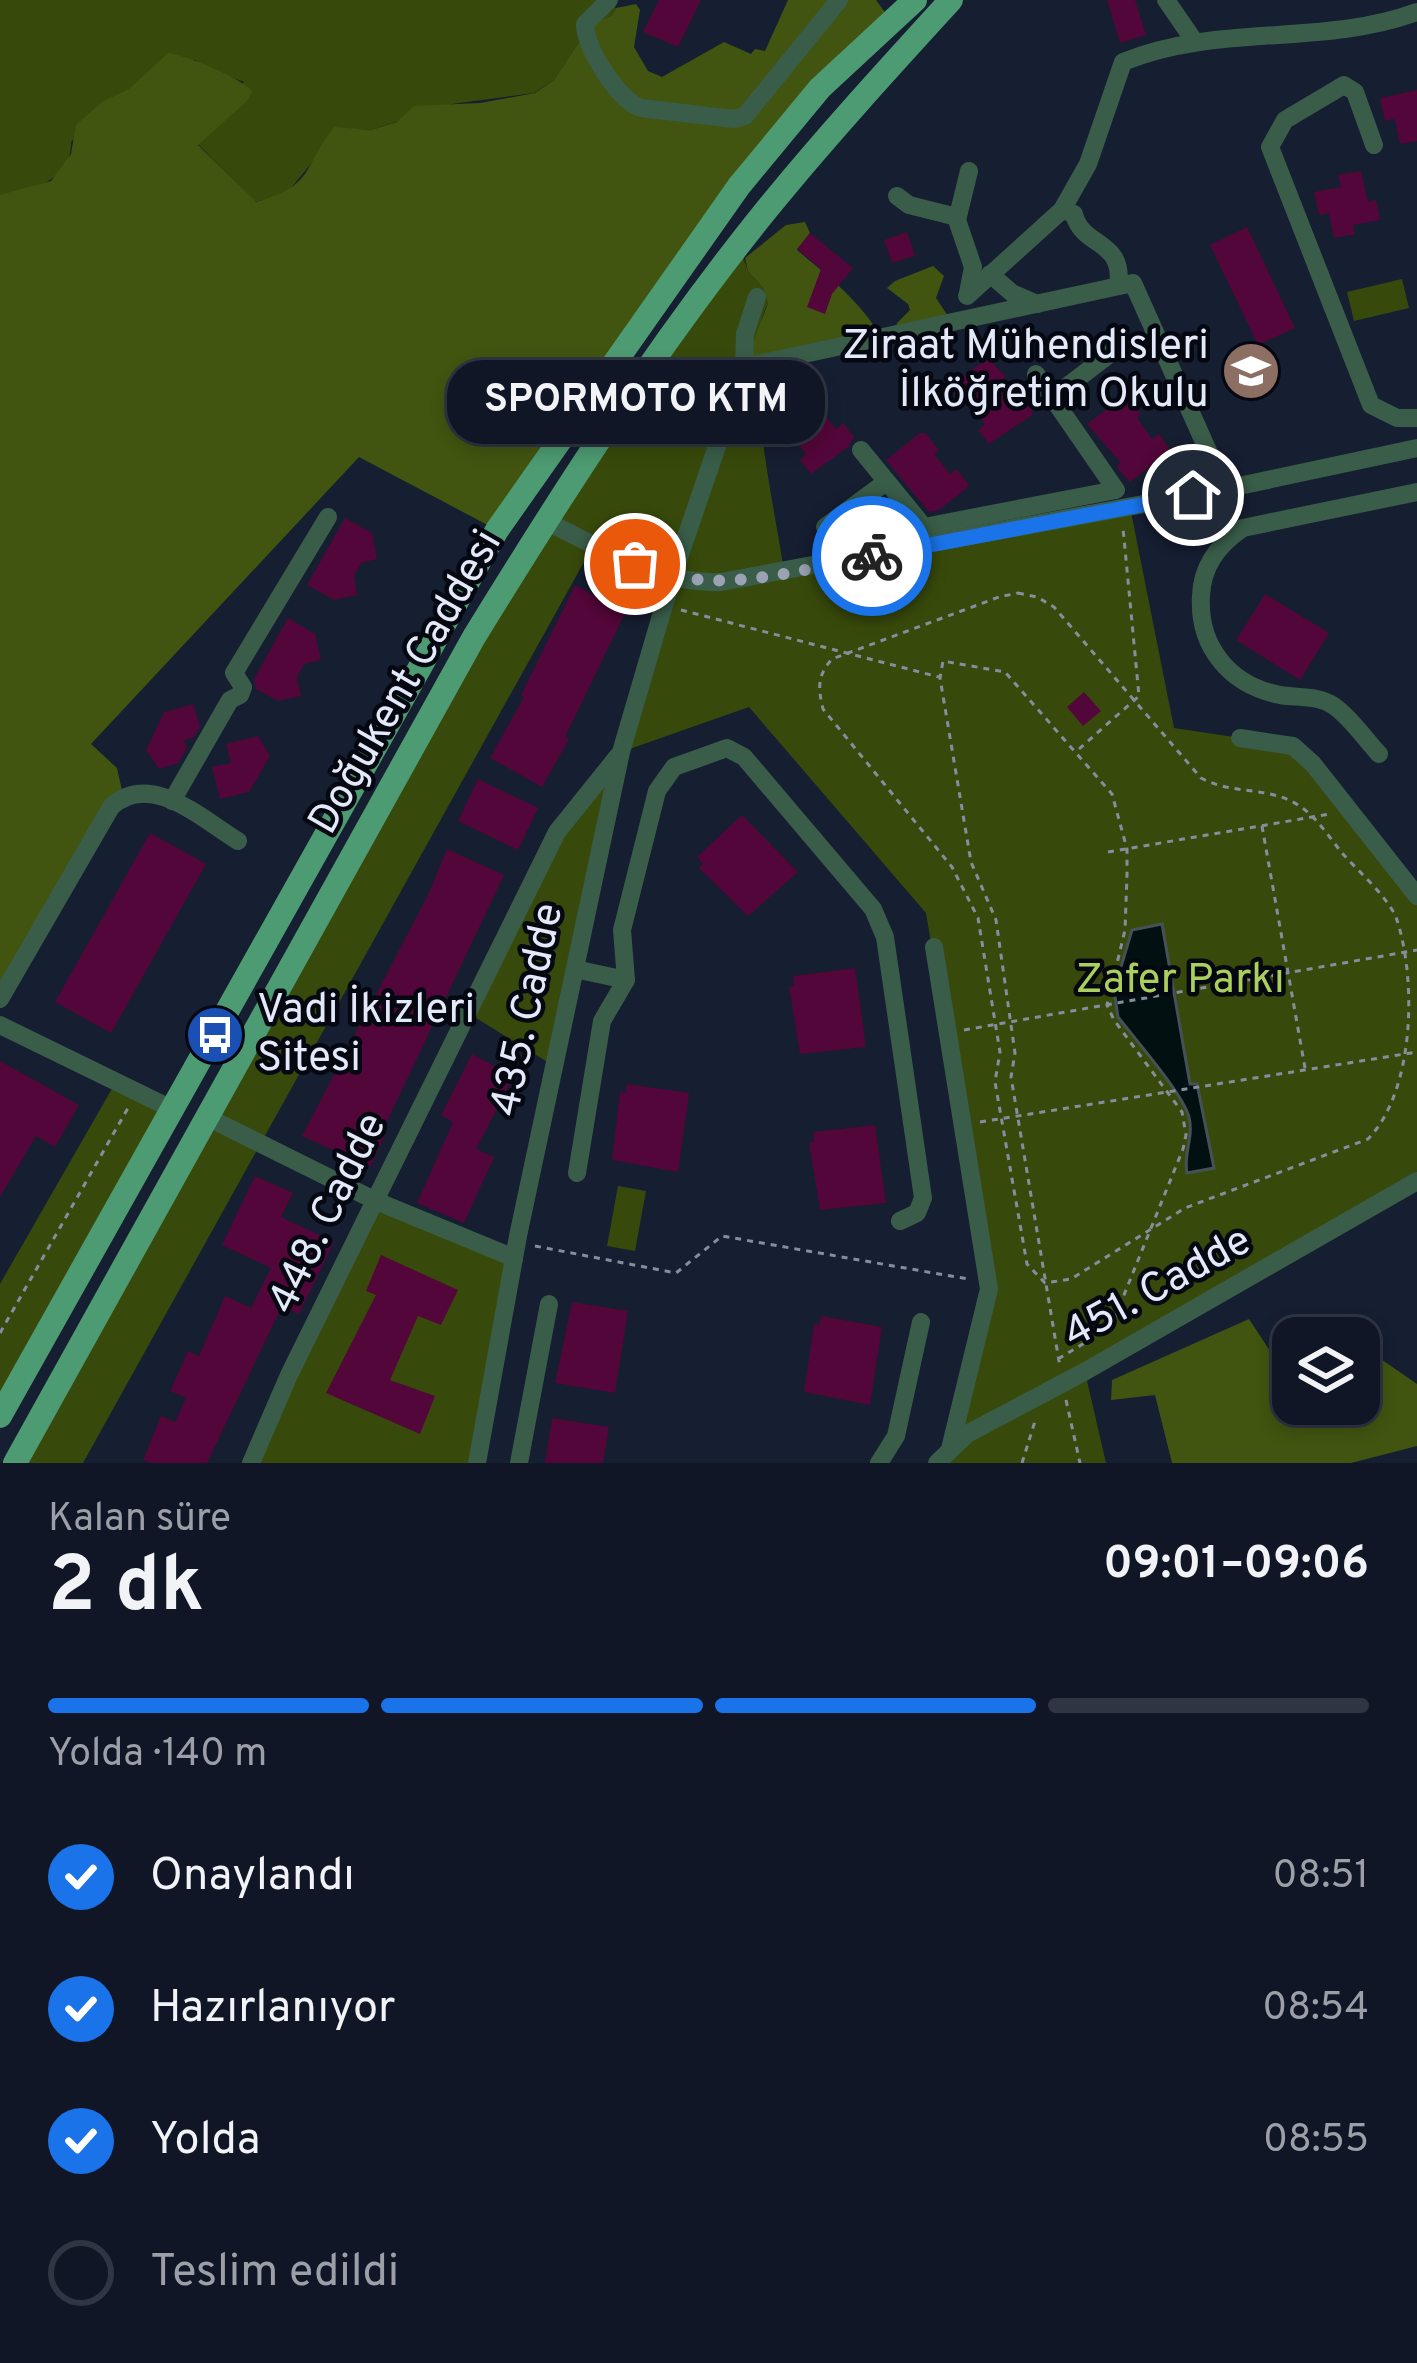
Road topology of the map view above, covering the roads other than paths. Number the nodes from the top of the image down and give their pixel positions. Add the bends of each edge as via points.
1 (609, 0) edge
2 (839, 0) edge
3 (915, 0) edge
4 (951, 0) edge
5 (1166, 0) edge
6 (1417, 12) edge
7 (1195, 42) junction
8 (1374, 145) dead end
9 (968, 171) dead end
10 (897, 196) dead end
11 (1062, 210) junction
12 (957, 217) junction
13 (990, 274) junction
14 (1118, 286) junction
15 (757, 296) dead end
16 (967, 296) junction
17 (1037, 304) junction
18 (952, 322) junction
19 (1111, 353) dead end
20 (744, 367) junction
21 (1036, 374) dead end
22 (1052, 398) junction
23 (1417, 418) edge
24 (1417, 448) edge
25 (861, 450) dead end
26 (1366, 459) junction
27 (886, 482) junction
28 (1225, 489) junction
29 (1417, 492) edge
30 (1375, 501) junction
31 (328, 517) dead end
32 (1018, 519) junction
33 (545, 520) junction
34 (824, 527) dead end
35 (672, 578) junction
36 (1240, 738) dead end
37 (621, 752) junction
38 (1378, 754) dead end
39 (172, 800) junction
40 (238, 841) dead end
41 (1417, 896) edge
42 (934, 947) dead end
43 (575, 969) junction
44 (626, 980) junction
45 (0, 1000) edge
46 (0, 1025) edge
47 (174, 1110) junction
48 (207, 1117) junction
49 (577, 1172) dead end
50 (1417, 1181) edge
51 (376, 1201) junction
52 (901, 1221) dead end
53 (515, 1251) junction
54 (549, 1304) dead end
55 (921, 1322) dead end
56 (0, 1416) edge
57 (943, 1457) edge
58 (15, 1463) edge
59 (251, 1463) edge
60 (477, 1463) edge
61 (519, 1463) edge
62 (879, 1463) edge

1 - 2 street via 584,29 622,99 727,119 745,116
3 - 47 main road, Doğukent Caddesi via 820,88 739,186 497,530
4 - 33 main road, Doğukent Caddesi via 763,214
5 - 7 street
6 - 7 street via 1333,32
7 - 11 street via 1123,62 1088,164
8 - 23 street via 1355,92 1344,85 1285,120 1270,147 1371,405
9 - 12 street
10 - 12 street
11 - 13 street
11 - 14 street via 1109,248
12 - 16 street via 973,267
13 - 16 street
13 - 17 street
14 - 17 street
14 - 28 street via 1133,283
15 - 20 street, 435. Cadde
16 - 18 street
17 - 18 street
18 - 20 street
19 - 22 street
20 - 35 street, 435. Cadde
21 - 22 street
22 - 32 street via 1115,490
24 - 26 street
25 - 27 street
26 - 28 street
26 - 30 street
27 - 32 street via 924,527
27 - 34 street
28 - 32 street
29 - 30 street
30 - 38 street via 1244,528 1211,559 1200,604 1222,665 1270,693 1336,707
31 - 39 street via 234,673 240,694
32 - 35 street via 733,581
33 - 35 street
33 - 48 main road, Doğukent Caddesi
35 - 37 street, 435. Cadde
36 - 41 street via 1293,746
37 - 43 street, 435. Cadde
37 - 51 street, 448. Cadde via 557,832
39 - 40 street
39 - 45 street via 143,791 111,807
42 - 57 street via 988,1283
43 - 44 street
43 - 53 street, 435. Cadde
44 - 49 street via 602,1021
44 - 52 street via 622,931 657,791 674,767 727,748 744,757 873,909 885,937 923,1198 917,1213
46 - 47 street
47 - 56 main road, Doğukent Caddesi
48 - 51 street
48 - 58 main road, Doğukent Caddesi
50 - 57 street, 451. Cadde via 967,1434
51 - 53 street
51 - 59 street, 448. Cadde
53 - 60 street, 435. Cadde
54 - 61 street
55 - 62 street via 896,1436

